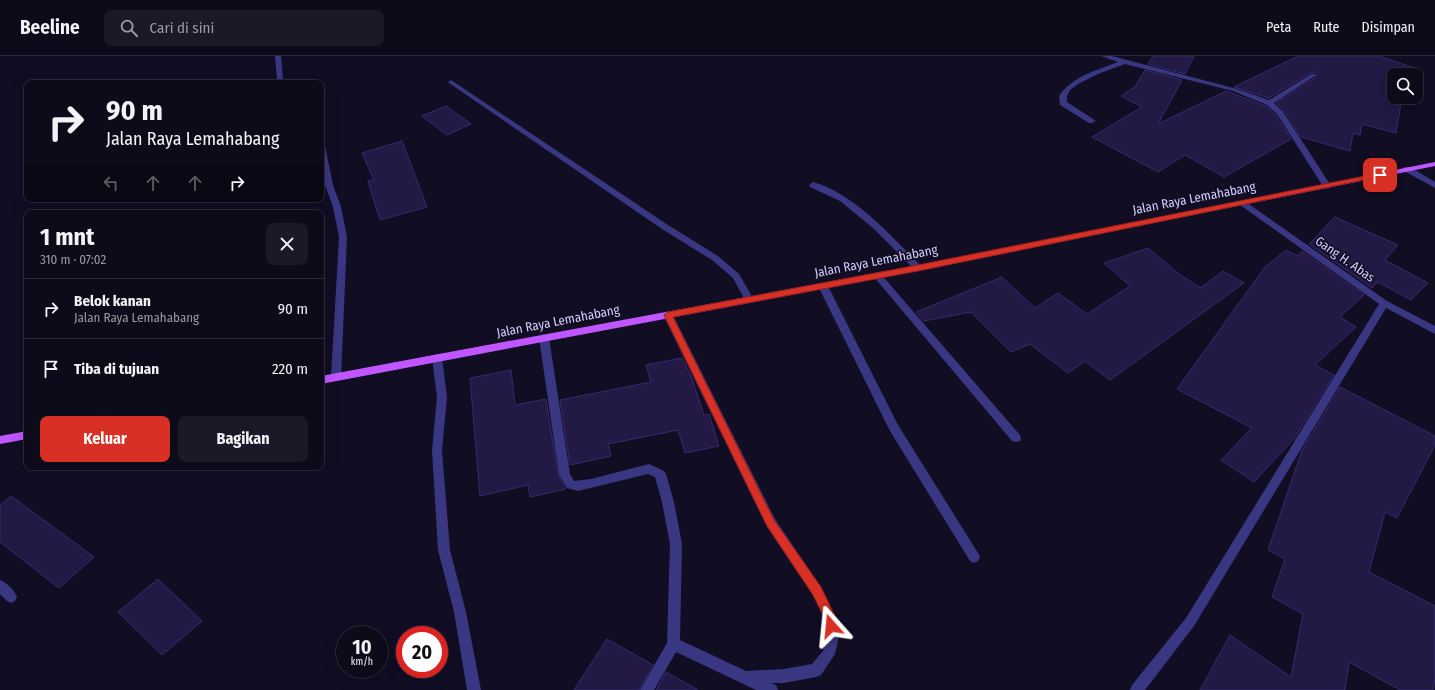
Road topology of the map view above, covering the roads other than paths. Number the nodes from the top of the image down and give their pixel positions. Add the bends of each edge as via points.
1 (278, 56) edge
2 (1104, 56) edge
3 (1123, 62) junction
4 (1313, 75) dead end
5 (281, 80) edge
6 (451, 82) dead end
7 (1270, 103) junction
8 (1092, 121) dead end
9 (324, 161) edge
10 (1435, 164) edge
11 (1407, 169) junction
12 (813, 185) dead end
13 (1435, 185) edge
14 (1327, 186) junction
15 (1243, 203) junction
16 (918, 268) junction
17 (877, 275) junction
18 (823, 286) junction
19 (749, 300) junction
20 (1384, 303) junction
21 (668, 315) junction
22 (1435, 330) edge
23 (544, 338) junction
24 (437, 358) junction
25 (336, 377) junction
26 (324, 379) edge
27 (24, 436) edge
28 (1016, 438) dead end
29 (0, 440) edge
30 (974, 557) dead end
31 (0, 586) edge
32 (10, 597) dead end
33 (673, 644) junction
34 (746, 678) junction
35 (474, 690) edge
36 (647, 690) edge
37 (771, 690) edge
38 (1137, 690) edge

1 - 5 street
2 - 3 street
3 - 7 street via 1234,90
3 - 8 street via 1079,80 1069,86 1063,94 1063,103
4 - 7 street
6 - 19 street via 715,258 736,276
7 - 14 street via 1280,113
9 - 25 street via 343,236
10 - 11 main road, Jalan Raya Lemahabang
11 - 13 street
11 - 14 main road, Jalan Raya Lemahabang
12 - 16 street via 843,199 876,226
14 - 15 main road, Jalan Raya Lemahabang
15 - 16 main road, Jalan Raya Lemahabang
15 - 20 street, Gang H. Abas
16 - 17 main road, Jalan Raya Lemahabang
17 - 18 main road, Jalan Raya Lemahabang
17 - 28 street
18 - 19 main road, Jalan Raya Lemahabang
18 - 30 street via 894,428
19 - 21 main road, Jalan Raya Lemahabang
20 - 22 street, Gang H. Abas
20 - 38 street via 1190,622
21 - 23 main road, Jalan Raya Lemahabang
21 - 34 street via 771,523 817,591 830,616 833,636 829,654 816,670 784,676
23 - 24 main road, Jalan Raya Lemahabang
23 - 33 street via 565,475 571,484 591,484 649,469 660,474 676,544
24 - 25 main road, Jalan Raya Lemahabang
24 - 35 street via 442,397 437,450 444,550 460,612
25 - 26 main road, Jalan Raya Lemahabang
27 - 29 main road
31 - 32 street
33 - 34 street
33 - 36 street
34 - 37 street

